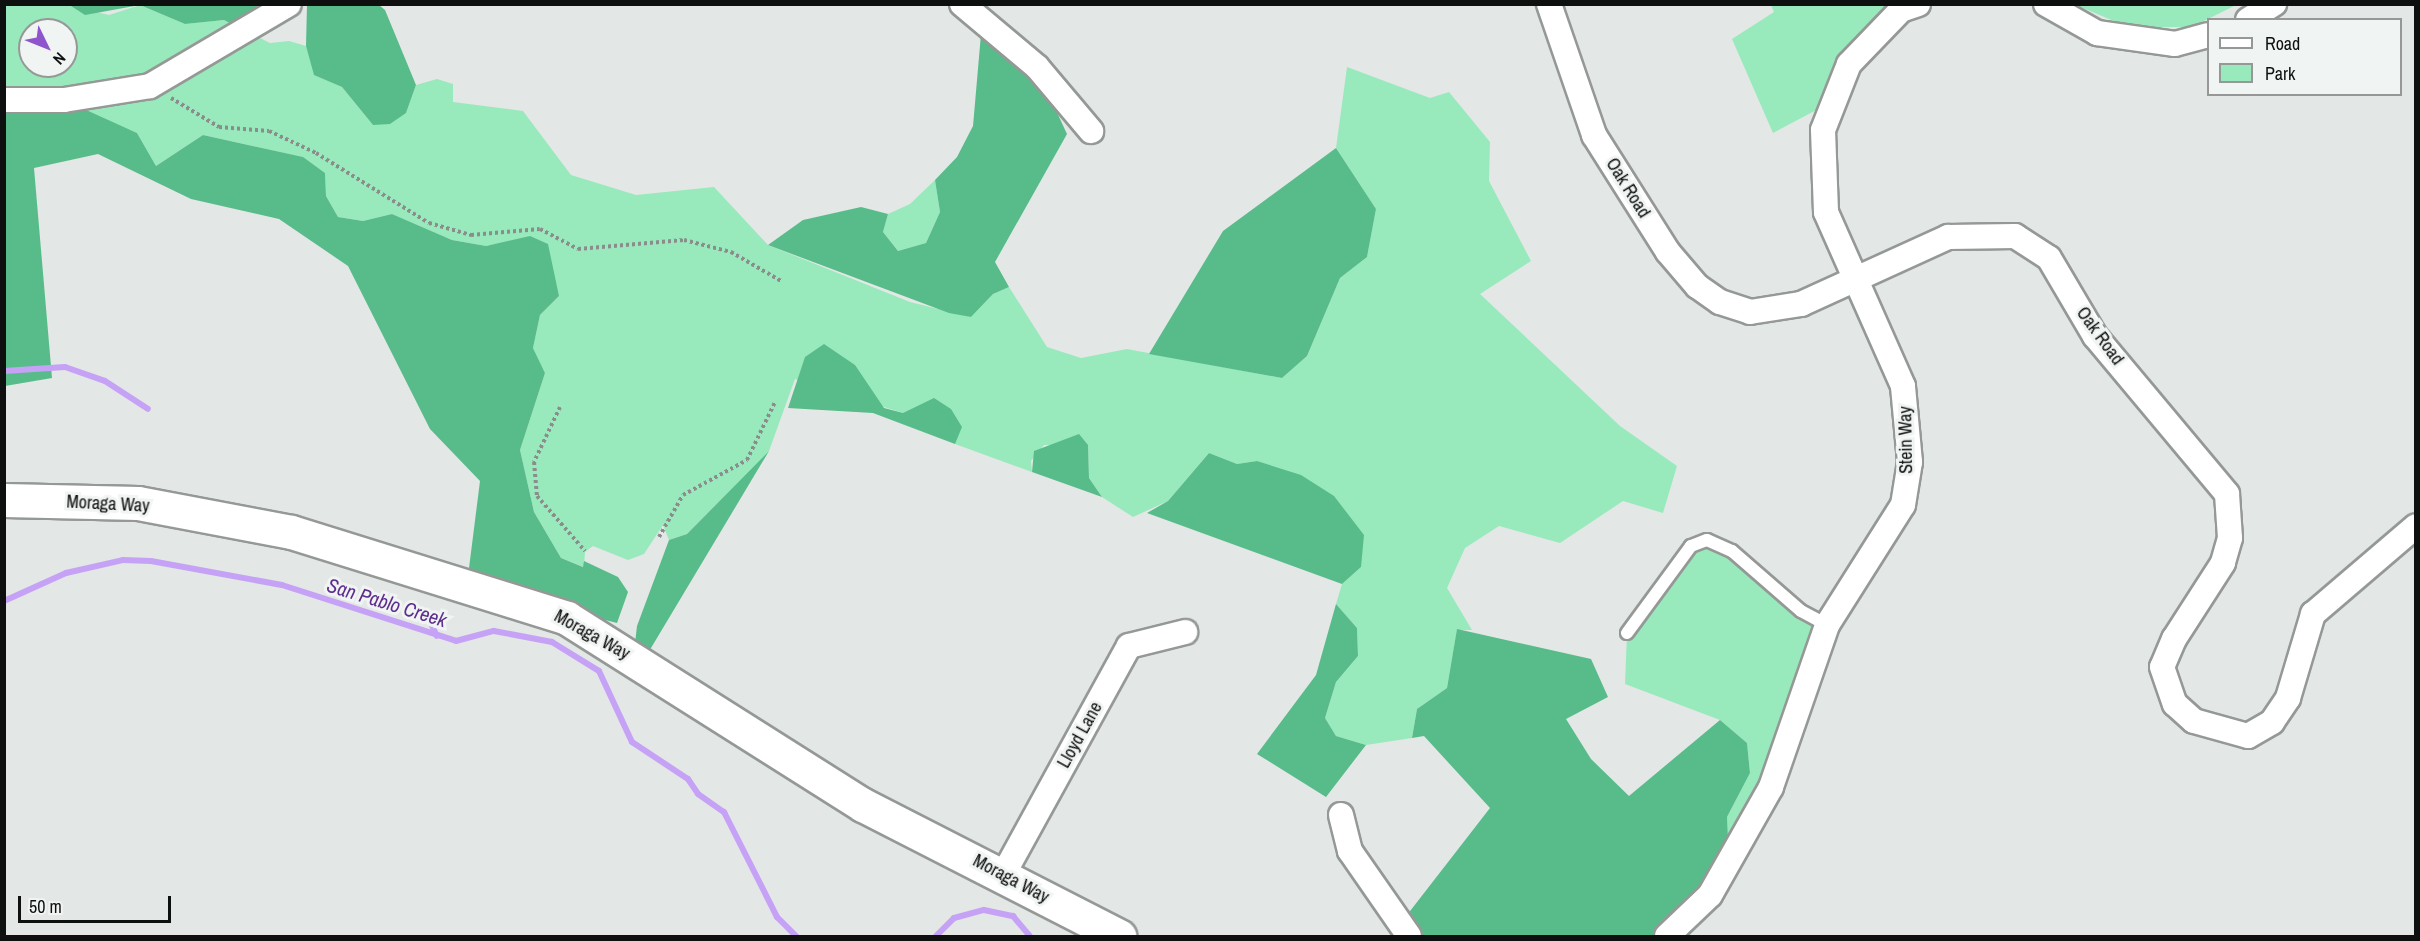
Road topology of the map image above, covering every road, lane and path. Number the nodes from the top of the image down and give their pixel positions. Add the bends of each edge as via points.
1 (290, 4) edge
2 (962, 4) edge
3 (1549, 4) edge
4 (1917, 4) edge
5 (2046, 4) edge
6 (2274, 4) edge
7 (2251, 18) edge
8 (2207, 35) edge
9 (150, 86) junction
10 (4, 100) edge
11 (1091, 131) dead end
12 (1852, 279) junction
13 (781, 281) dead end
14 (775, 402) dead end
15 (560, 407) dead end
16 (4, 500) edge
17 (2415, 526) edge
18 (659, 537) dead end
19 (585, 552) dead end
20 (1827, 625) junction
21 (1185, 632) dead end
22 (1627, 633) dead end
23 (1341, 815) dead end
24 (1003, 874) junction
25 (1119, 936) edge
26 (1409, 936) edge
27 (1667, 936) edge

1 - 9 street
2 - 11 street via 1037,67
3 - 12 street, Oak Road via 1594,135 1668,252 1697,286 1720,303 1750,312 1801,304
4 - 12 street, Stein Way via 1901,10 1849,64 1823,130 1822,196
5 - 8 street via 2097,33 2175,44
6 - 7 street
9 - 10 street via 64,100
9 - 13 path via 219,126 269,131 316,153 429,223 471,235 540,229 578,249 684,240 731,252
12 - 17 street, Oak Road via 1948,237 2015,236 2049,258 2095,336 2227,494 2230,538 2223,563 2174,639 2162,667 2175,704 2194,721 2248,736 2272,722 2288,698 2313,614
12 - 20 street, Stein Way via 1904,386 1910,462 1903,505
14 - 18 path via 747,460 683,495
15 - 19 path via 534,462 537,496
16 - 24 main road, Moraga Way via 138,503 291,532 520,600 617,646 863,805
20 - 22 lane via 1801,611 1732,552 1707,540 1691,546
20 - 27 street, Stein Way via 1771,787 1710,895
21 - 24 street, Lloyd Lane via 1129,646
23 - 26 street via 1350,851
24 - 25 main road, Moraga Way

